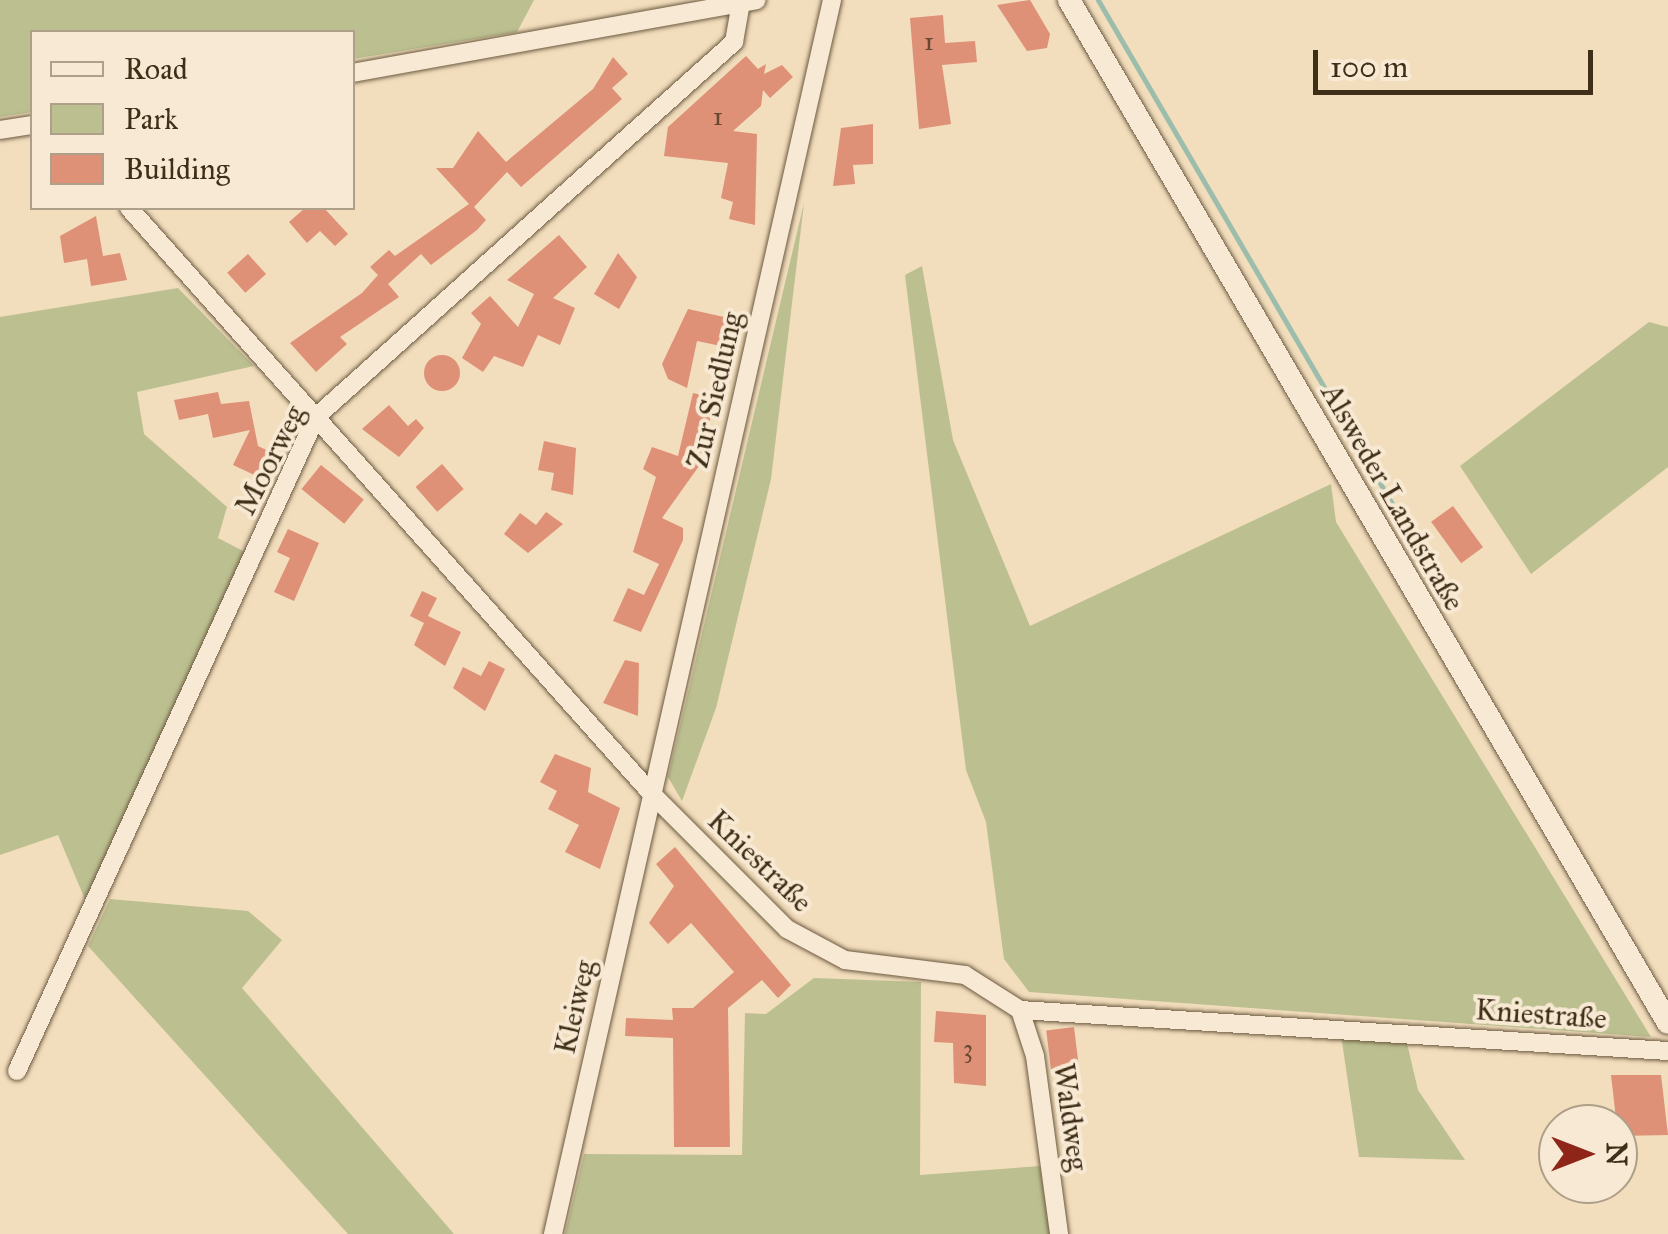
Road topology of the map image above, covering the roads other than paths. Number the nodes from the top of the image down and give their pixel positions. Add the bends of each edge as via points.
1 (832, 0) edge
2 (1070, 0) edge
3 (749, 2) edge
4 (355, 72) edge
5 (30, 125) edge
6 (0, 130) edge
7 (132, 210) edge
8 (316, 417) junction
9 (651, 793) junction
10 (1020, 1010) junction
11 (1668, 1023) edge
12 (1668, 1051) edge
13 (17, 1071) dead end
14 (553, 1234) edge
15 (1059, 1234) edge

1 - 9 street, Zur Siedlung
2 - 11 street, Alsweder Landstraße
3 - 4 street
3 - 8 street, Moorweg via 734,42
5 - 6 street
7 - 8 street, Kniestraße
8 - 9 street, Kniestraße
8 - 13 street, Moorweg
9 - 10 street, Kniestraße via 814,947 874,966 965,976
9 - 14 street, Kleiweg
10 - 12 street, Kniestraße
10 - 15 street, Waldweg via 1036,1056

